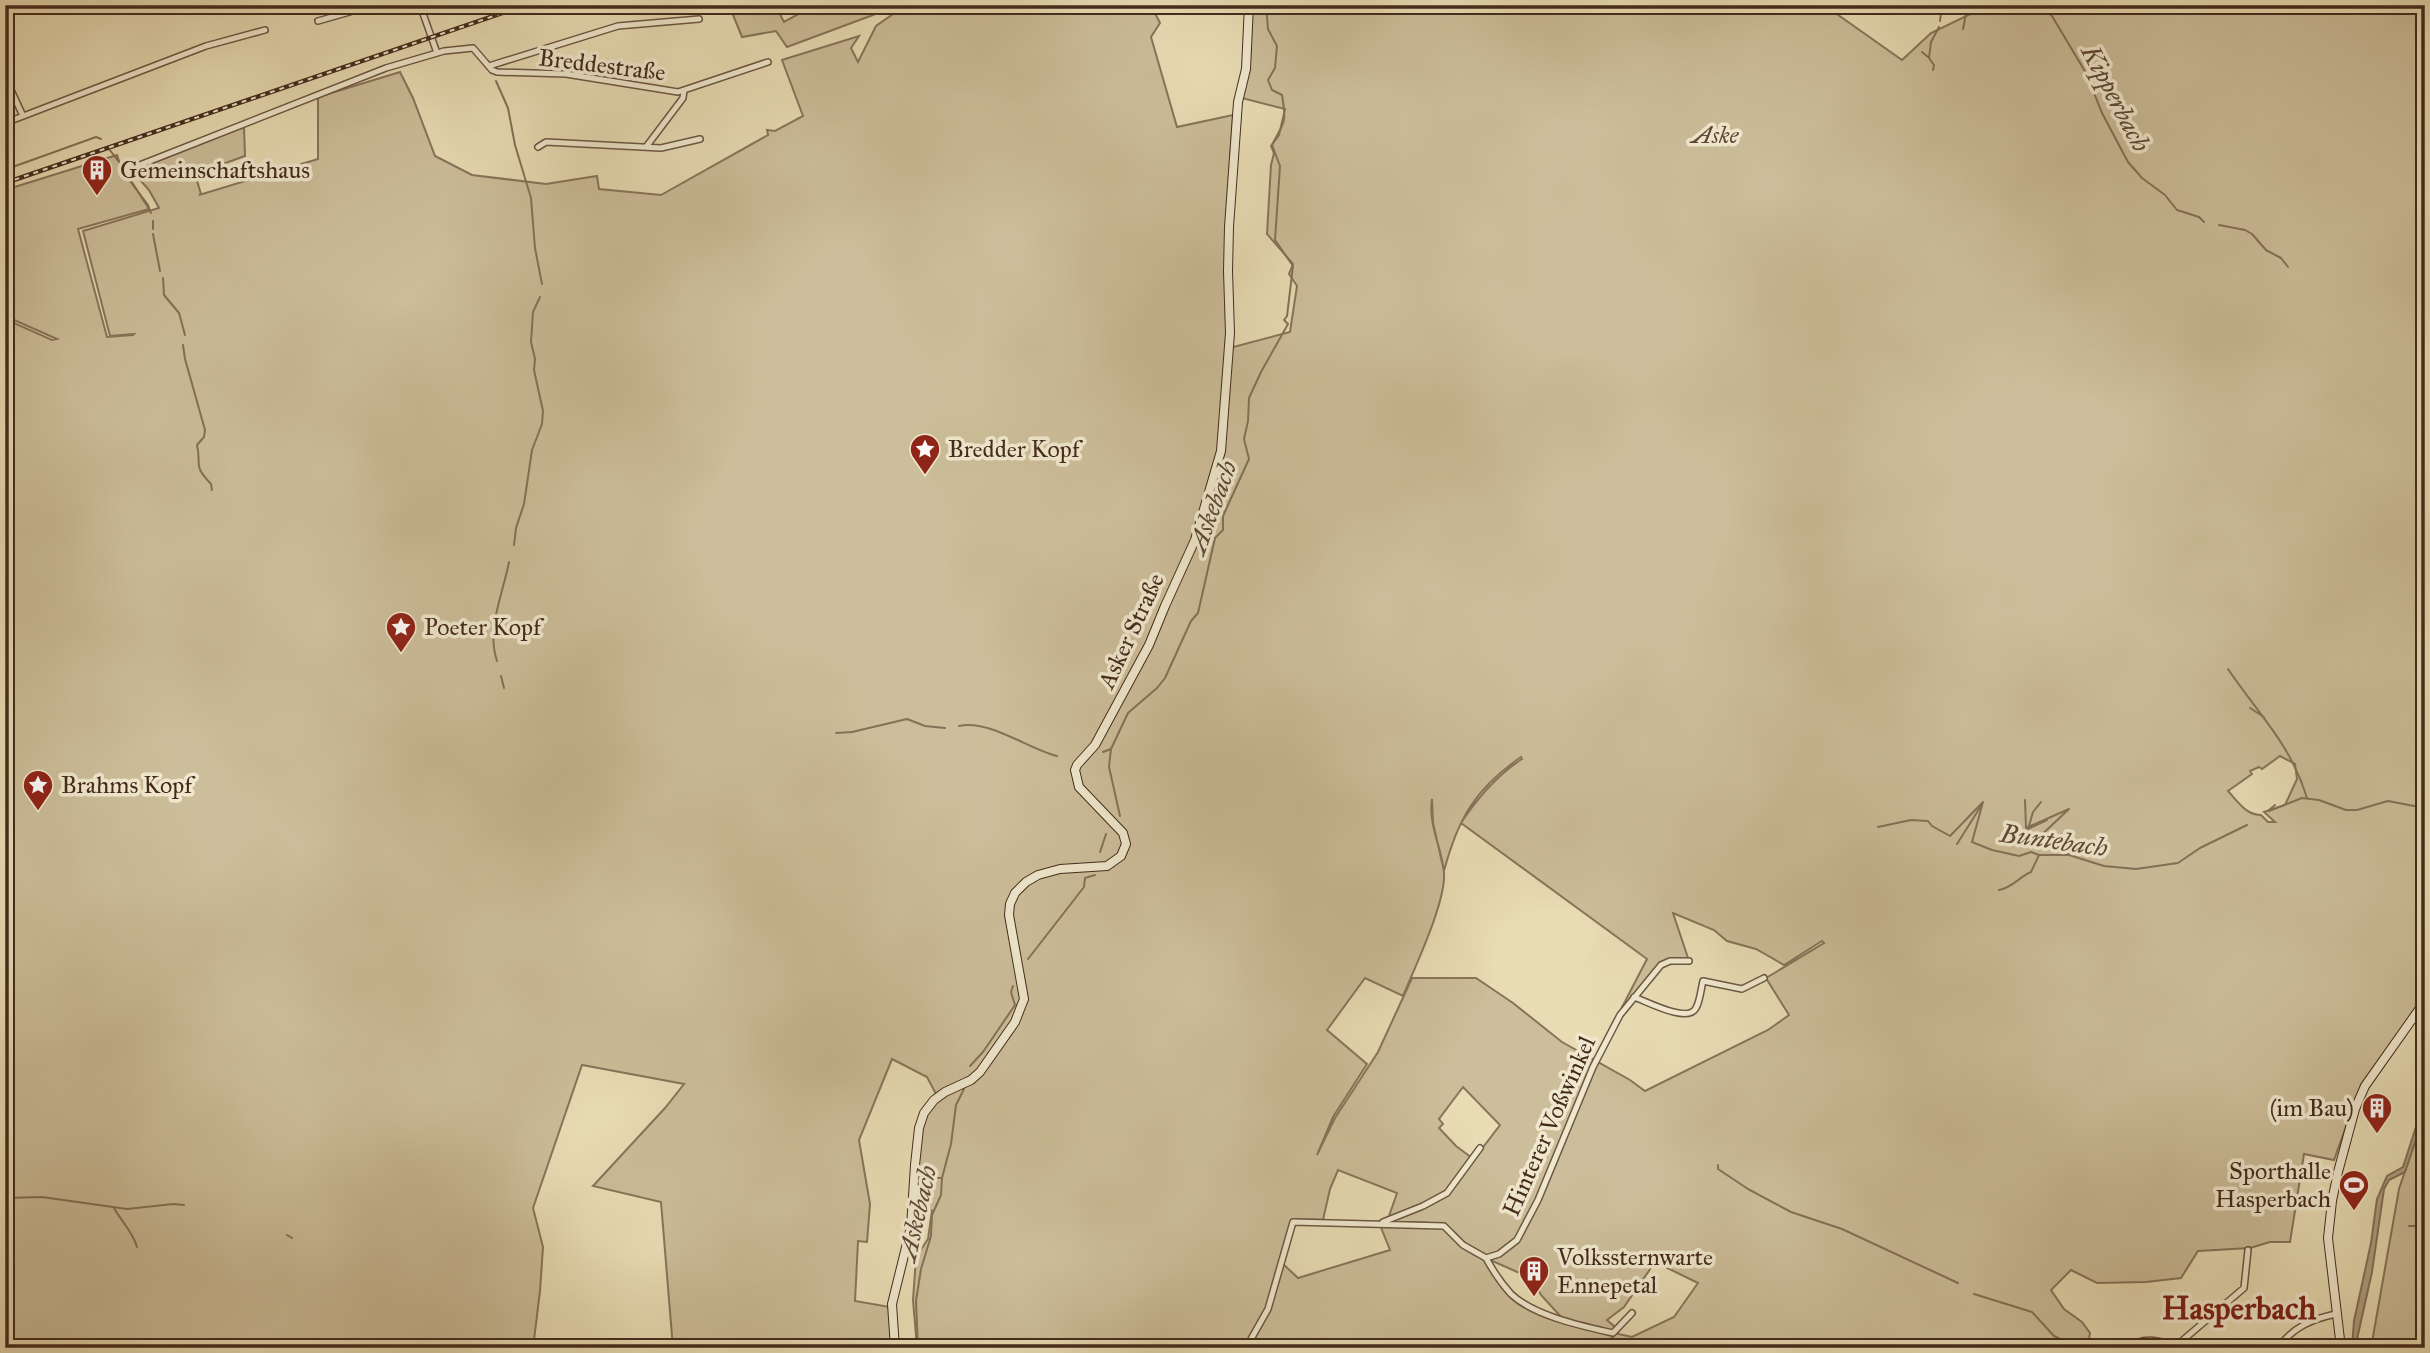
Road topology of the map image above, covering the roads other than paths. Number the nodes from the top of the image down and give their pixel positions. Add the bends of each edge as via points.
1 (374, 5) edge
2 (420, 5) edge
3 (1249, 5) edge
4 (699, 19) dead end
5 (318, 21) dead end
6 (265, 30) dead end
7 (437, 53) junction
8 (768, 62) dead end
9 (489, 66) junction
10 (5, 77) edge
11 (684, 91) junction
12 (23, 116) junction
13 (5, 123) edge
14 (700, 139) dead end
15 (538, 147) dead end
16 (646, 147) junction
17 (127, 170) dead end
18 (1689, 961) dead end
19 (1764, 978) dead end
20 (1634, 997) junction
21 (2425, 1001) edge
22 (1480, 1148) dead end
23 (1381, 1224) junction
24 (2248, 1250) dead end
25 (1486, 1258) junction
26 (1632, 1313) dead end
27 (2336, 1314) junction
28 (2177, 1347) edge
29 (895, 1348) edge
30 (1246, 1348) edge
31 (2130, 1348) edge
32 (2278, 1348) edge
33 (2341, 1348) edge

1 - 5 street
2 - 7 street
3 - 29 street, Asker Straße via 1229,227 1230,333 1221,451 1195,540 1150,645 1095,745 1075,770 1079,788 1122,833 1126,844 1121,856 1107,866 1038,875 1015,893 1009,915 1024,999 980,1072 945,1091 924,1113 911,1227 892,1304
4 - 9 street via 618,26
6 - 12 street via 206,46
7 - 9 street, Breddestraße via 473,48
7 - 17 street, Breddestraße via 347,82
8 - 11 street, Breddestraße
9 - 11 street, Breddestraße via 497,72 566,74
10 - 12 street
11 - 16 street
12 - 13 street
14 - 16 street
15 - 16 street via 546,142
18 - 20 street, Hinterer Voßwinkel via 1661,965
19 - 20 street via 1742,989 1703,981 1692,1013 1671,1012
20 - 25 street, Hinterer Voßwinkel via 1592,1067 1517,1240
21 - 27 street via 2365,1086 2354,1113 2328,1224
22 - 23 street via 1447,1193
23 - 25 street via 1444,1226
23 - 30 street via 1293,1222 1268,1309
24 - 28 street via 2244,1287
25 - 26 street via 1513,1295 1551,1315 1613,1333
27 - 32 street via 2313,1319
27 - 33 street
28 - 31 street via 2143,1340

